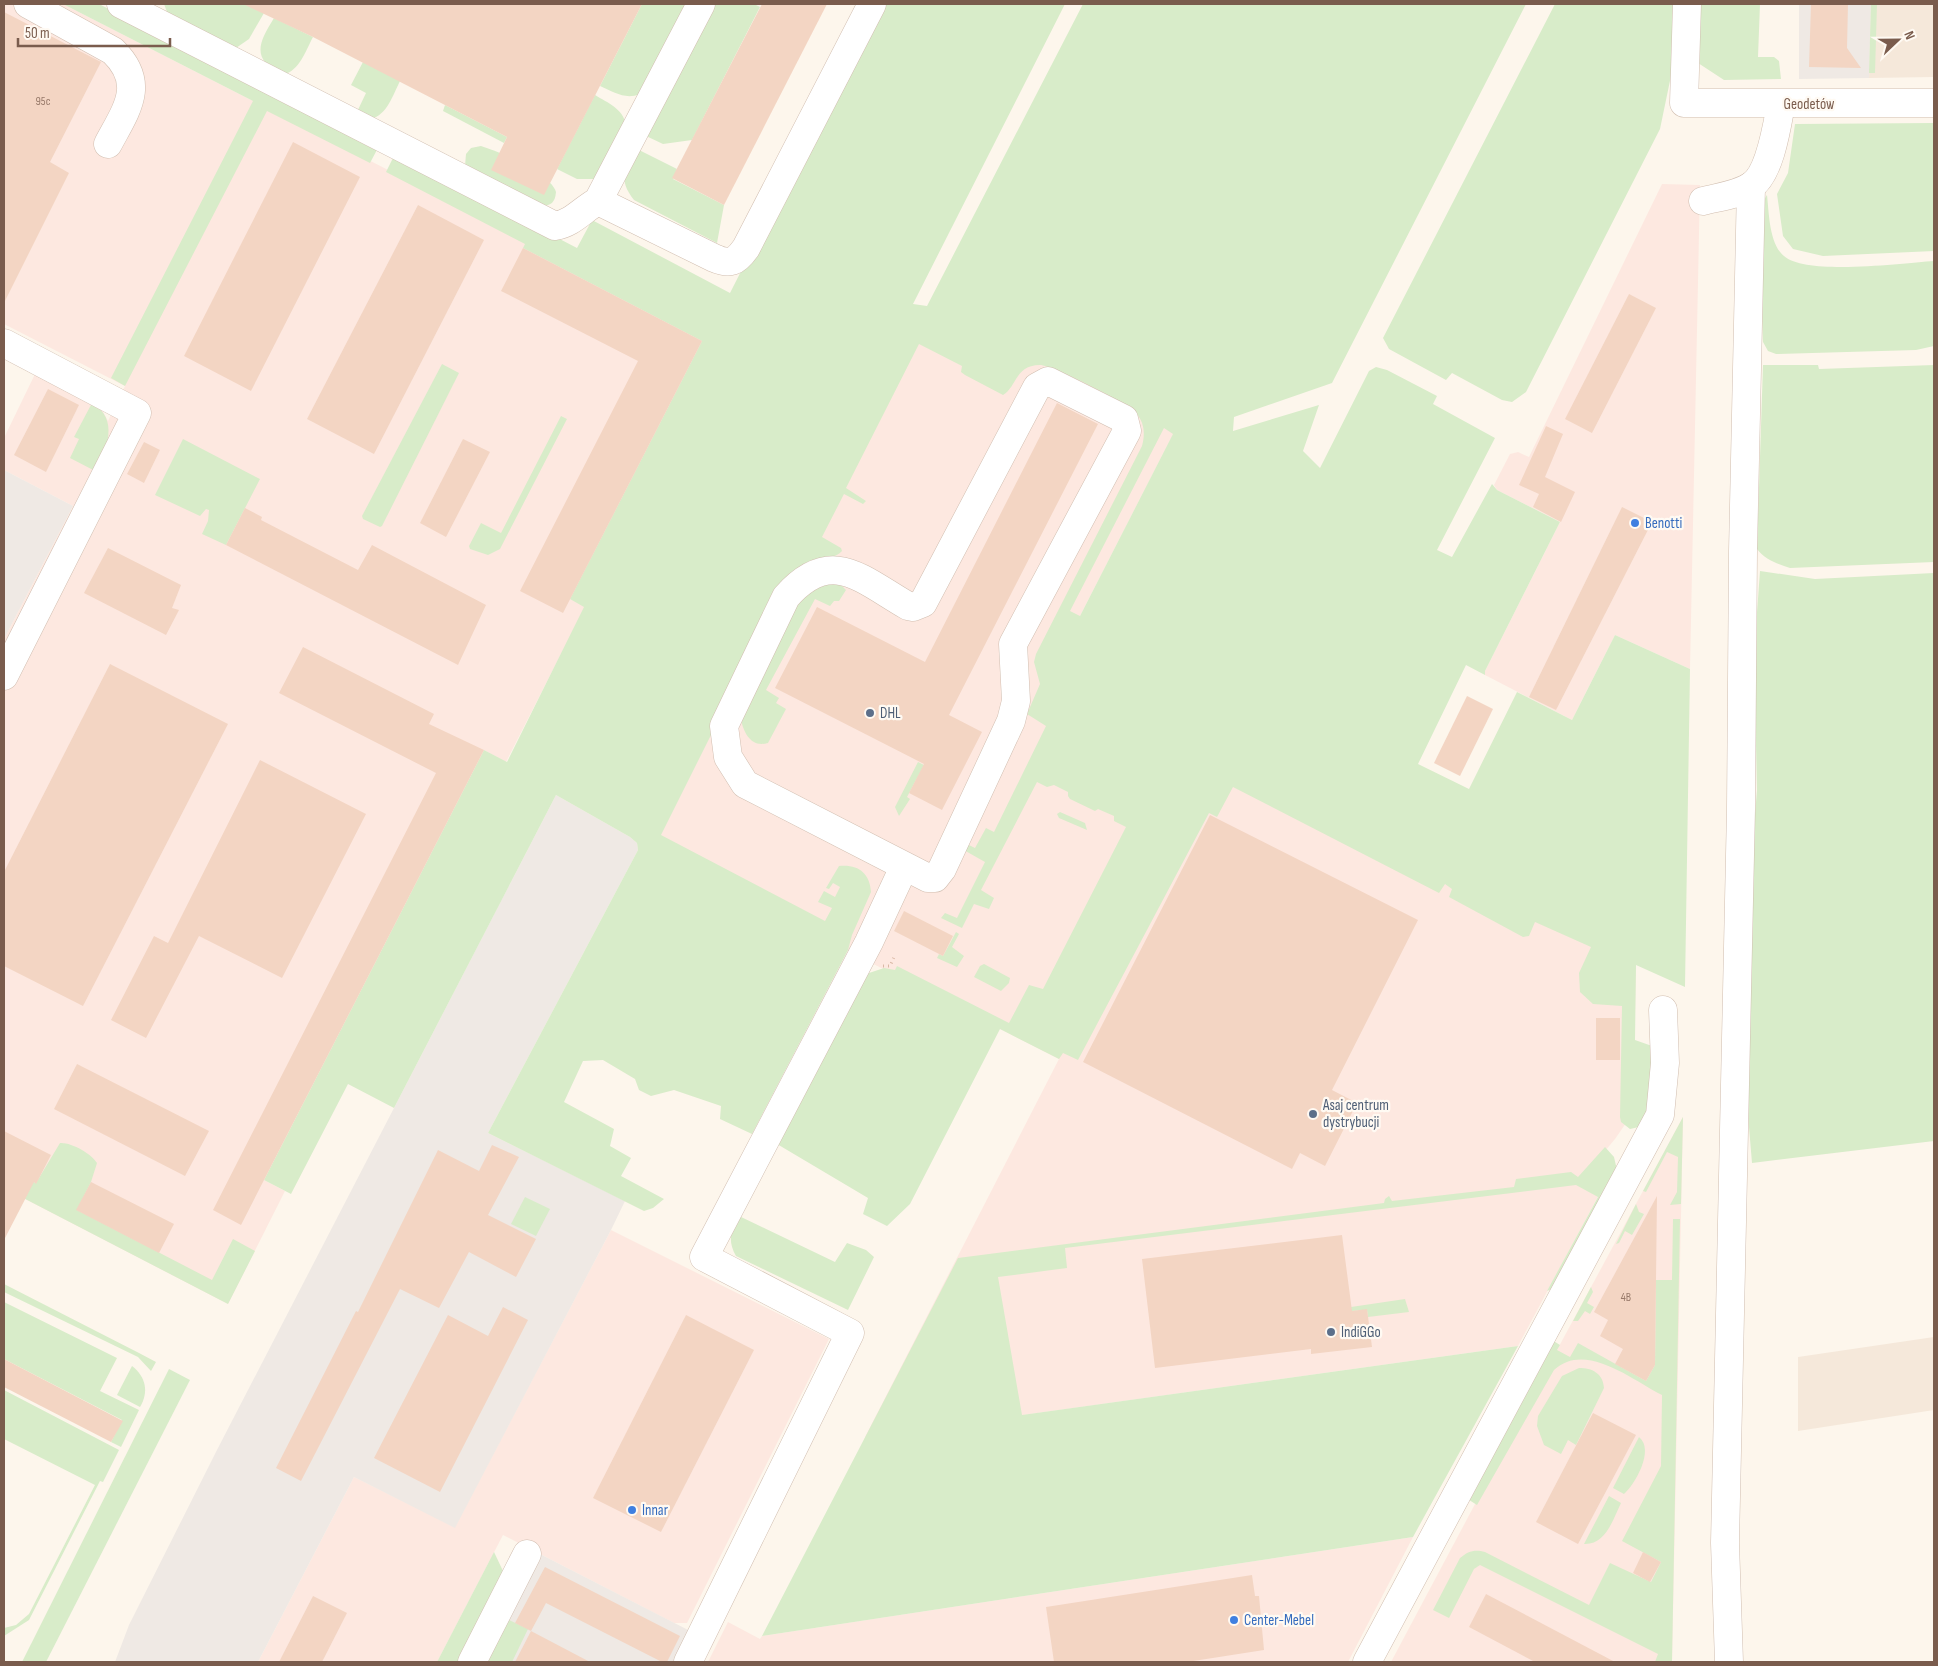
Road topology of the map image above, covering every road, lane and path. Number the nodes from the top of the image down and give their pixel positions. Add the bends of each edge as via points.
1 (28, 4) edge
2 (121, 4) edge
3 (701, 4) edge
4 (872, 4) edge
5 (1687, 4) edge
6 (1934, 103) edge
7 (1781, 104) junction
8 (108, 144) dead end
9 (1752, 186) junction
10 (598, 201) junction
11 (1703, 201) dead end
12 (4, 343) edge
13 (4, 676) edge
14 (904, 867) junction
15 (895, 955) dead end
16 (876, 967) dead end
17 (1663, 1010) dead end
18 (527, 1554) dead end
19 (472, 1662) edge
20 (688, 1662) edge
21 (1367, 1662) edge
22 (1728, 1662) edge

1 - 8 street via 113,51 124,62 132,88 129,105
2 - 10 street via 555,226 573,219
3 - 10 street
4 - 10 street via 738,259 725,263
5 - 7 street, Geodetów via 1684,103
6 - 7 street, Geodetów
7 - 9 street via 1763,173
9 - 11 street
9 - 22 street via 1724,1543
12 - 13 street via 137,413
14 - 14 street via 745,784 728,757 724,740 726,718 786,597 812,574 844,570 908,606 923,603 1036,387 1048,381 1055,383 1124,419 1126,438 1013,644 1016,701 1012,721 942,870 935,878 928,878
14 - 20 street via 869,942 704,1257 850,1333
15 - 16 path via 890,966
17 - 21 street via 1665,1062 1660,1115
18 - 19 street

